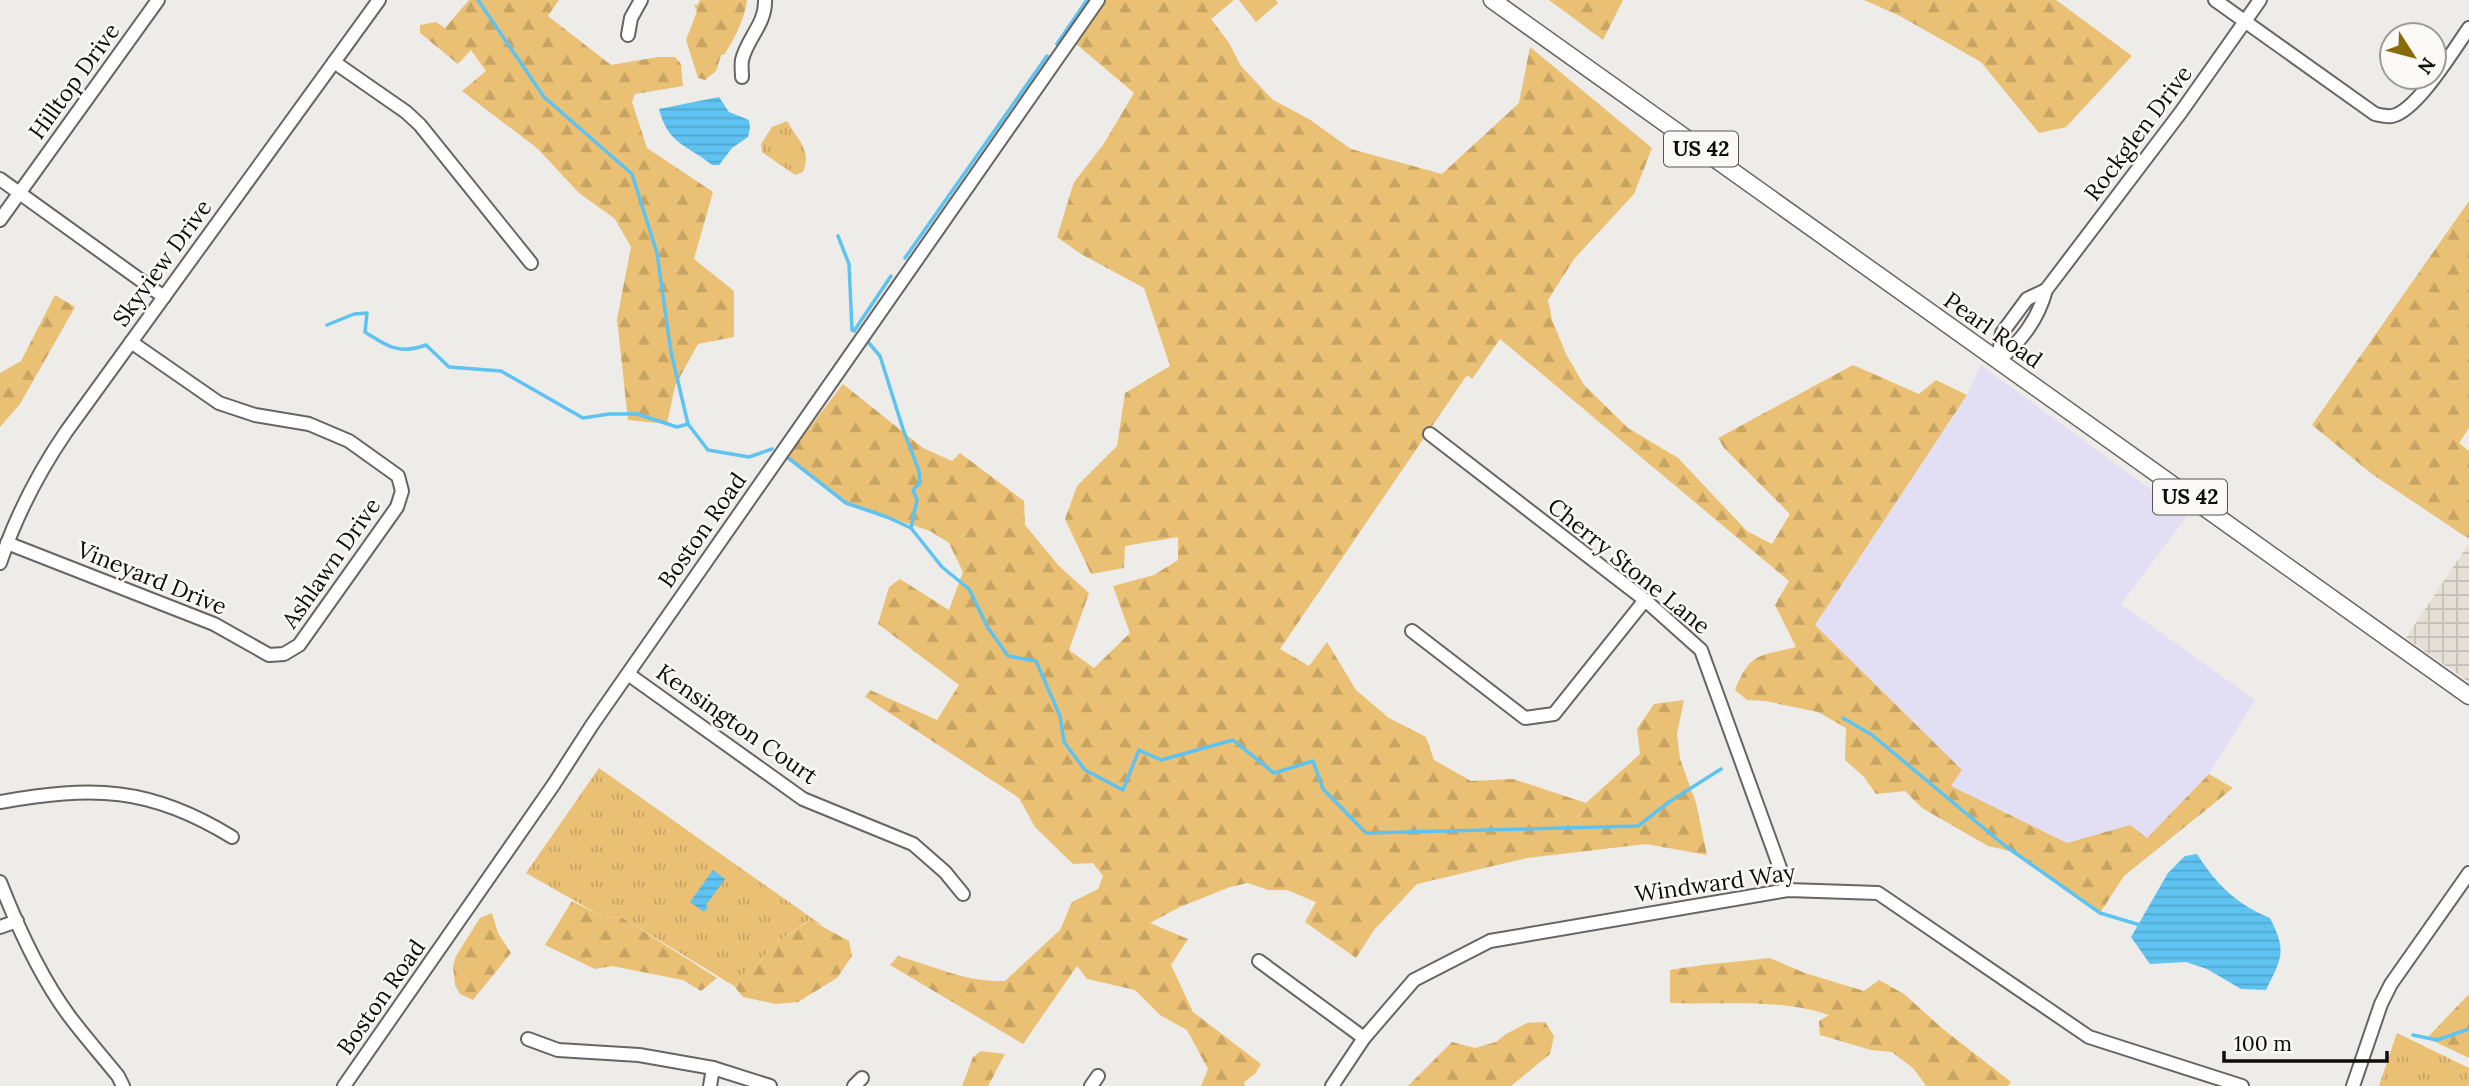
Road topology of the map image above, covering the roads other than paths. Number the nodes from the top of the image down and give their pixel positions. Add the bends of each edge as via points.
1 (158, 0) edge
2 (379, 0) edge
3 (641, 0) edge
4 (765, 0) edge
5 (1098, 0) edge
6 (1492, 0) edge
7 (2215, 0) edge
8 (2260, 0) edge
9 (2245, 22) junction
10 (2469, 28) edge
11 (628, 35) dead end
12 (334, 62) junction
13 (742, 78) dead end
14 (0, 179) edge
15 (19, 193) junction
16 (0, 220) edge
17 (531, 263) dead end
18 (2046, 290) junction
19 (164, 297) junction
20 (131, 342) junction
21 (1998, 361) junction
22 (1430, 434) dead end
23 (7, 543) junction
24 (0, 564) edge
25 (1645, 600) junction
26 (1412, 631) dead end
27 (279, 655) joint
28 (628, 674) junction
29 (2469, 696) edge
30 (0, 802) edge
31 (232, 837) dead end
32 (2469, 873) edge
33 (0, 882) edge
34 (1788, 890) junction
35 (963, 894) dead end
36 (17, 921) junction
37 (0, 927) edge
38 (1259, 961) dead end
39 (1364, 1038) junction
40 (528, 1039) dead end
41 (713, 1068) junction
42 (122, 1086) edge
43 (344, 1086) edge
44 (710, 1086) edge
45 (770, 1086) edge
46 (1332, 1086) edge
47 (2242, 1086) edge
48 (2353, 1086) edge

1 - 15 street, Hilltop Drive
2 - 12 street, Skyview Drive
3 - 11 street
4 - 13 street via 761,23 742,59
5 - 28 street, Boston Road
6 - 21 main road, Pearl Road / US 42
7 - 9 street
8 - 9 street, Rockglen Drive
9 - 10 street via 2375,114 2392,116 2424,91
9 - 18 street, Rockglen Drive
12 - 17 street via 420,125
12 - 19 street, Skyview Drive
14 - 15 street
15 - 16 street, Hilltop Drive
15 - 19 street
18 - 21 street, Rockglen Drive via 2040,311 2017,344
18 - 21 street, Rockglen Drive via 2027,299 2002,333
19 - 20 street, Skyview Drive
20 - 23 street, Skyview Drive via 38,475
20 - 27 street, Ashlawn Drive via 219,403 329,431 392,470 401,483 397,507 306,635 292,651
21 - 29 main road, Pearl Road / US 42
22 - 25 street, Cherry Stone Lane
23 - 24 street, Skyview Drive
23 - 27 street, Vineyard Drive via 214,624 260,650
25 - 26 street via 1554,714 1525,718
25 - 34 street, Cherry Stone Lane via 1701,650
28 - 35 street, Kensington Court via 803,799 913,844
28 - 43 street, Boston Road
30 - 31 street via 76,791 132,796 185,812
32 - 48 street via 2391,984
33 - 36 street
34 - 39 street, Windward Way via 1490,941 1414,980
34 - 47 street, Windward Way via 1878,893 2089,1037
36 - 37 street
36 - 42 street via 68,1015
38 - 39 street
39 - 46 street, Windward Way
40 - 41 street via 558,1050 639,1055
41 - 44 street
41 - 45 street

